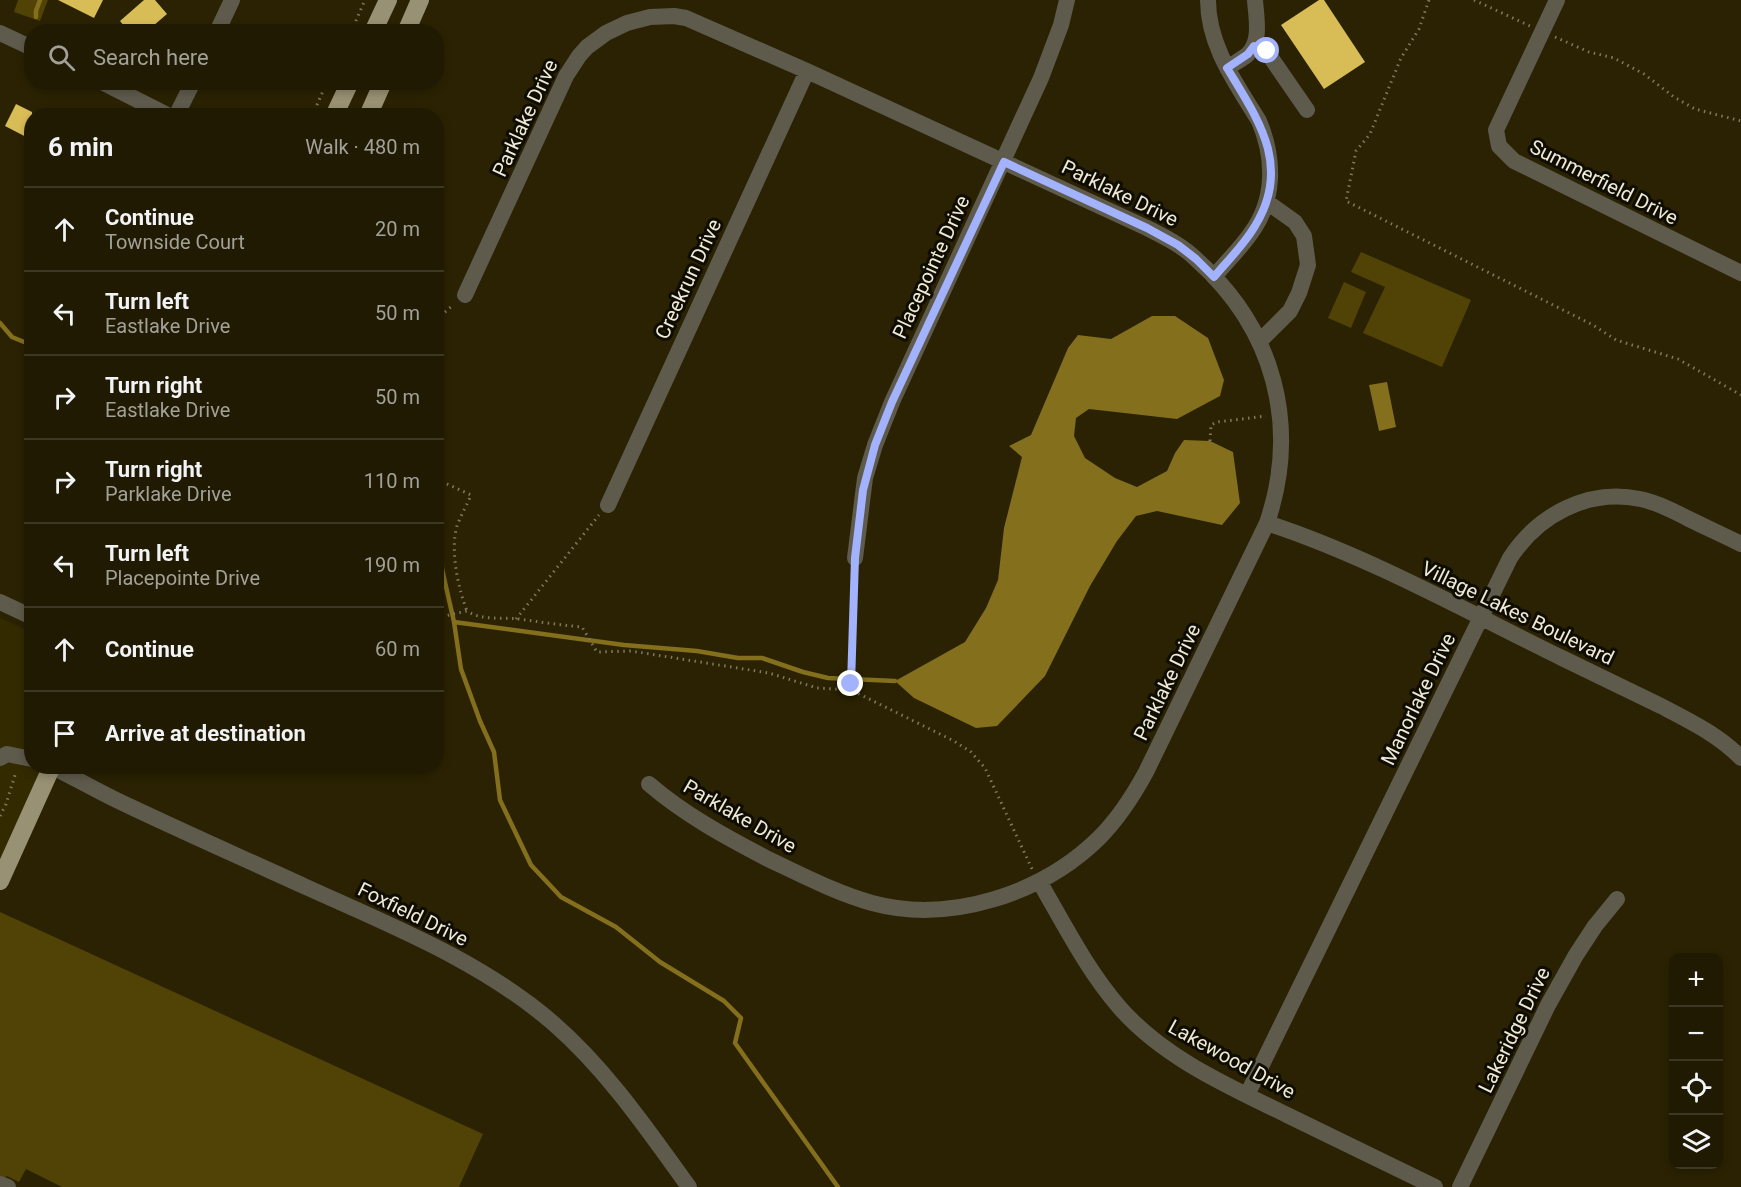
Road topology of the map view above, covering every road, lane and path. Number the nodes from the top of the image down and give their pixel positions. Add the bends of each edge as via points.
1 (232, 0) edge
2 (365, 0) edge
3 (388, 0) edge
4 (420, 0) edge
5 (1067, 0) edge
6 (1208, 0) edge
7 (1255, 0) edge
8 (1429, 0) edge
9 (1474, 0) edge
10 (1557, 0) edge
11 (221, 24) edge
12 (354, 24) edge
13 (377, 24) edge
14 (410, 24) edge
15 (1542, 31) junction
16 (0, 33) edge
17 (24, 44) edge
18 (1254, 46) junction
19 (1227, 68) junction
20 (807, 71) junction
21 (118, 90) edge
22 (189, 90) edge
23 (323, 90) edge
24 (346, 90) edge
25 (379, 90) edge
26 (153, 108) edge
27 (180, 108) edge
28 (316, 108) edge
29 (338, 108) edge
30 (372, 108) edge
31 (1307, 110) dead end
32 (1741, 121) edge
33 (1004, 162) junction
34 (1267, 202) junction
35 (1741, 273) edge
36 (1214, 277) junction
37 (465, 295) joint
38 (444, 313) edge
39 (1260, 341) junction
40 (1741, 395) edge
41 (1280, 415) junction
42 (1210, 441) dead end
43 (444, 483) edge
44 (608, 504) joint
45 (1267, 523) junction
46 (1741, 544) edge
47 (855, 558) joint
48 (0, 602) edge
49 (467, 611) junction
50 (24, 613) edge
51 (444, 616) edge
52 (1481, 618) junction
53 (516, 619) junction
54 (851, 690) junction
55 (24, 757) edge
56 (0, 758) edge
57 (1741, 758) edge
58 (24, 762) edge
59 (49, 774) edge
60 (66, 774) edge
61 (650, 784) dead end
62 (0, 816) edge
63 (0, 881) edge
64 (1039, 881) junction
65 (1617, 899) dead end
66 (1247, 1095) junction
67 (0, 1184) edge
68 (8, 1187) edge
69 (689, 1187) edge
70 (1435, 1187) edge
71 (1460, 1187) edge

1 - 11 street
2 - 12 path
3 - 13 main road
4 - 14 main road
5 - 33 street, Placepointe Drive via 1041,78
6 - 19 street via 1212,31
7 - 18 street
8 - 40 path via 1370,134 1356,151 1346,201 1616,340 1678,359
9 - 15 path
10 - 15 street, Summerfield Drive
15 - 32 path via 1589,52 1614,58 1695,109
15 - 35 street, Summerfield Drive via 1496,130 1499,146 1514,161
16 - 17 street
18 - 19 street
18 - 31 street via 1267,51
19 - 34 street via 1264,132 1271,167
20 - 33 street, Parklake Drive
20 - 37 street, Parklake Drive via 686,18 650,17 606,33 587,47 566,75
20 - 44 street, Creekrun Drive
21 - 26 street
22 - 27 street
23 - 28 path
24 - 29 main road
25 - 30 main road
33 - 36 street, Parklake Drive via 1147,228 1178,245
33 - 47 street, Placepointe Drive via 875,445 863,490
34 - 36 street via 1250,234
34 - 39 street via 1295,222 1304,236 1308,265 1290,311
36 - 39 street, Parklake Drive via 1243,311
37 - 38 path
39 - 41 street, Parklake Drive via 1273,374
41 - 42 path via 1217,422 1211,425
41 - 45 street, Parklake Drive via 1279,478
43 - 49 path via 471,495 457,527 455,554 459,591
44 - 53 path
45 - 52 street, Village Lakes Boulevard via 1332,547
45 - 64 street, Parklake Drive via 1135,792 1099,838
46 - 52 street, Manorlake Drive via 1641,499 1606,497 1583,502 1550,516 1516,548
47 - 54 path
48 - 50 street
49 - 51 path
49 - 53 path via 484,617
52 - 57 street, Village Lakes Boulevard via 1688,720
52 - 66 street, Manorlake Drive
53 - 54 path via 582,627 597,652 631,651 769,674 817,688
54 - 64 path via 971,752 985,768
55 - 56 street via 7,754
58 - 62 path via 13,779
59 - 63 main road
60 - 69 street, Foxfield Drive via 408,934 498,982 586,1054 623,1096
61 - 64 street, Parklake Drive via 686,813 735,842 840,892 873,903 942,909 999,897
64 - 66 street, Lakewood Drive via 1099,982 1121,1009 1145,1033 1182,1060
65 - 71 street, Lakeridge Drive via 1595,926 1548,1005
66 - 70 street, Lakewood Drive
67 - 68 street

